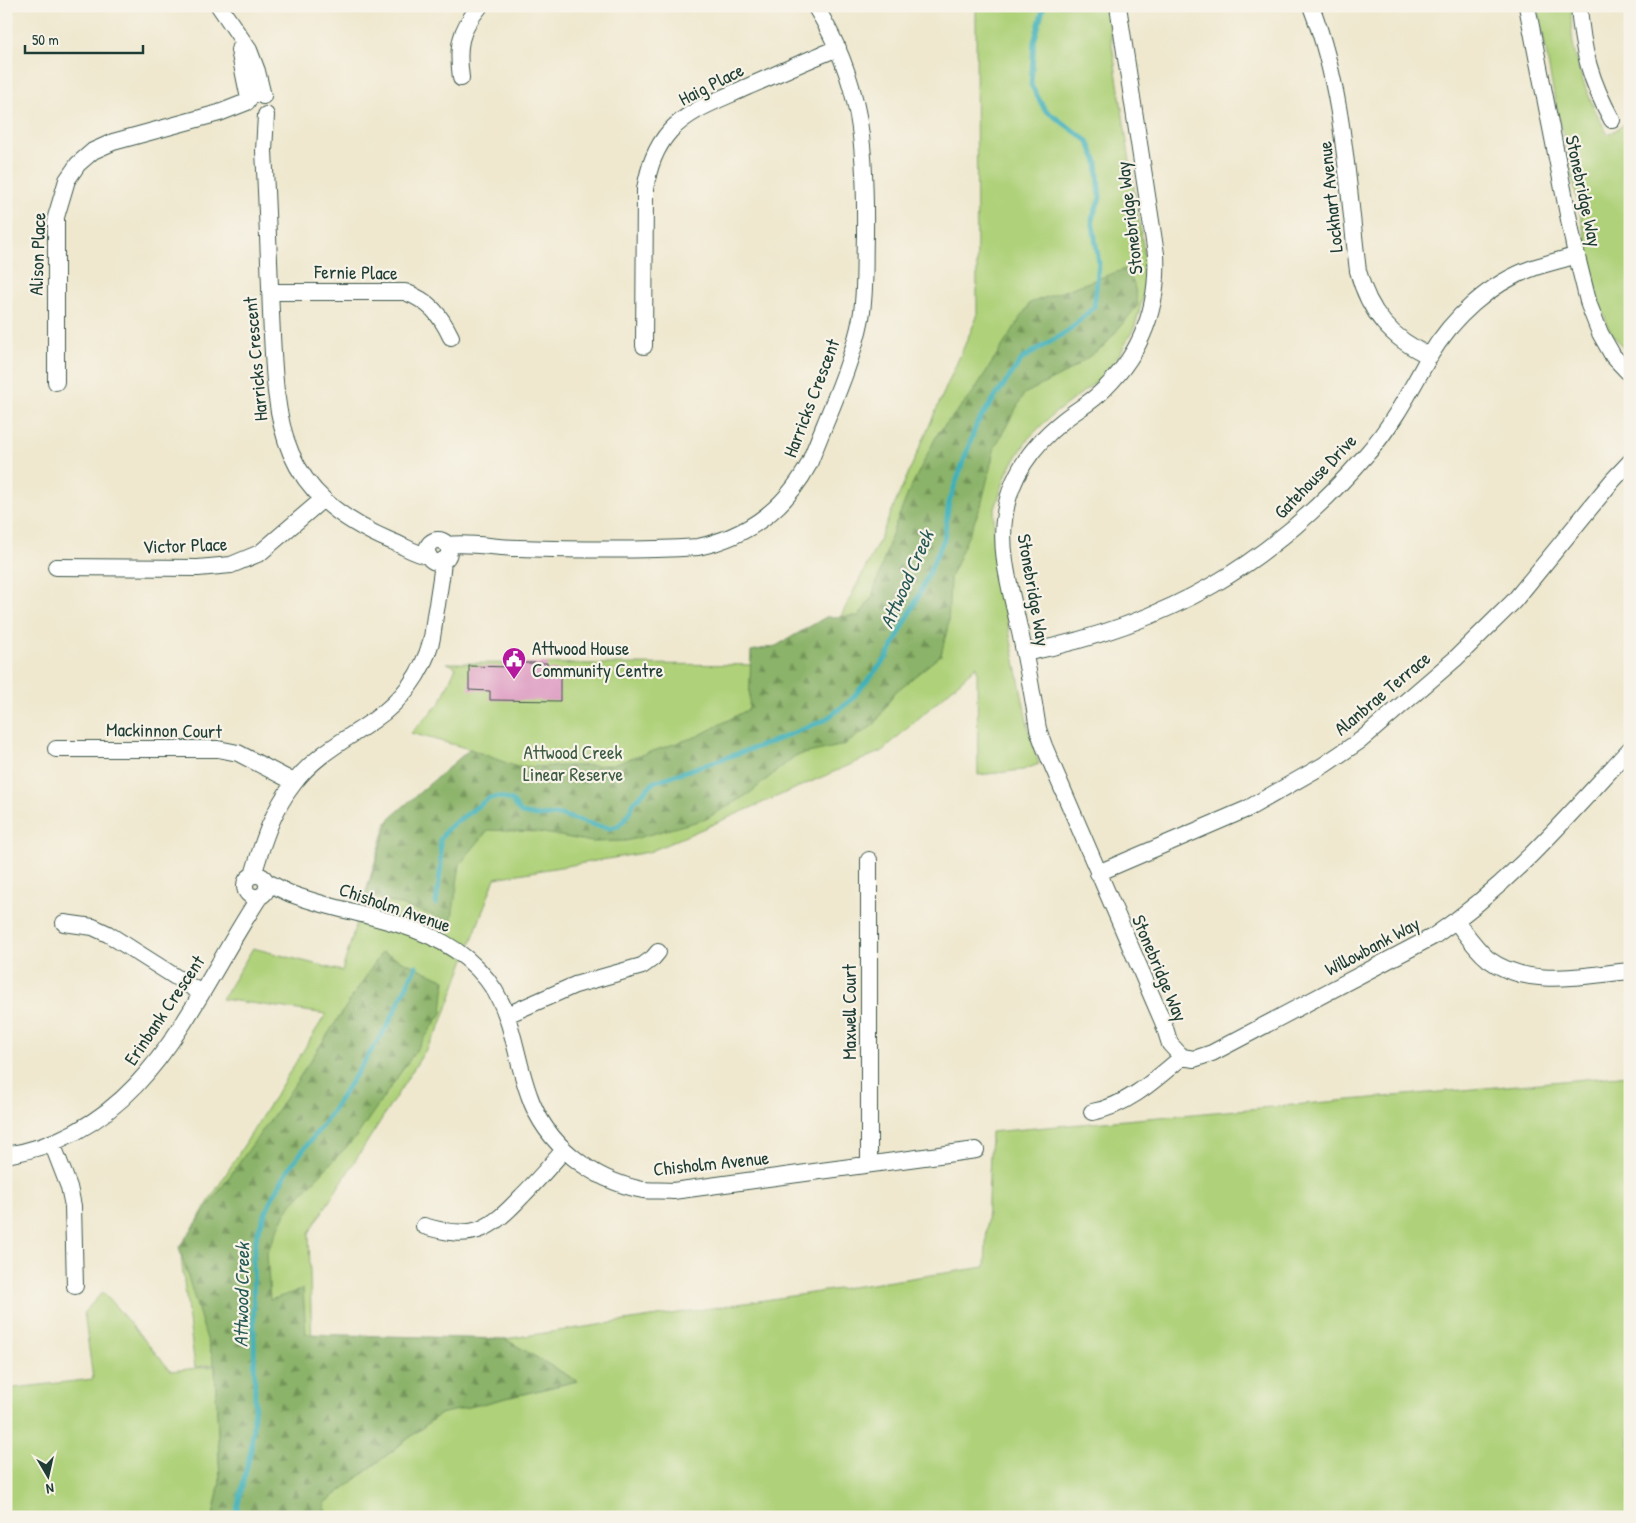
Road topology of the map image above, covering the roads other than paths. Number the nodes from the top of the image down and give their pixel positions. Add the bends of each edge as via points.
1 (219, 6) edge
2 (480, 6) edge
3 (815, 6) edge
4 (1118, 6) edge
5 (1311, 6) edge
6 (1527, 6) edge
7 (1579, 6) edge
8 (838, 48) junction
9 (461, 78) dead end
10 (255, 107) junction
11 (1612, 120) dead end
12 (1577, 256) junction
13 (270, 292) junction
14 (451, 337) dead end
15 (644, 346) dead end
16 (1430, 356) junction
17 (1630, 374) edge
18 (56, 382) dead end
19 (1630, 462) edge
20 (323, 499) junction
21 (438, 554) junction
22 (56, 567) dead end
23 (1024, 653) junction
24 (56, 749) dead end
25 (1630, 749) edge
26 (294, 782) junction
27 (869, 860) dead end
28 (1098, 872) junction
29 (259, 887) junction
30 (1456, 921) junction
31 (64, 923) dead end
32 (658, 952) dead end
33 (1630, 971) edge
34 (201, 993) junction
35 (507, 1015) junction
36 (1182, 1057) junction
37 (1092, 1112) dead end
38 (52, 1143) junction
39 (564, 1150) junction
40 (976, 1150) dead end
41 (6, 1154) edge
42 (869, 1164) junction
43 (424, 1226) dead end
44 (75, 1286) dead end

1 - 10 street, Harricks Crescent via 231,24
2 - 9 street via 469,19 458,49
3 - 8 street, Harricks Crescent
4 - 23 street, Stonebridge Way via 1155,245 1157,287 1151,314 1134,355 1097,396 1041,440 1018,472 1010,492 1003,547
5 - 16 street, Lockhart Avenue via 1329,58 1338,98 1363,288 1383,325 1400,340
6 - 12 street, Stonebridge Way
7 - 11 street via 1585,55
8 - 15 street, Haig Place via 688,116 671,130 655,151 645,189
8 - 21 street, Harricks Crescent via 851,81 862,137 865,192 862,309 855,340 809,464 785,500 745,532 706,546 667,549 491,548 475,544
10 - 13 street, Harricks Crescent via 264,151
10 - 18 street, Alison Place via 219,113 113,142 93,151 78,164 67,180 56,216
12 - 16 street, Gatehouse Drive via 1532,268 1484,296 1447,330
12 - 17 street, Stonebridge Way via 1600,334 1613,356
13 - 14 street, Fernie Place via 405,292 429,304 441,316
13 - 20 street, Harricks Crescent via 274,380 280,425 288,450
16 - 23 street, Gatehouse Drive via 1368,454 1302,522 1267,551 1230,576 1148,617 1096,637
19 - 28 street, Alanbrae Terrace via 1514,601 1455,659 1361,740 1247,809
20 - 21 street, Harricks Crescent via 357,525 416,554
20 - 22 street, Victor Place via 260,553 231,565 198,568
21 - 26 street, Erinbank Crescent via 442,579 425,661 404,694 374,721 322,754
23 - 28 street, Stonebridge Way via 1038,729
24 - 26 street, Mackinnon Court via 218,749 238,753
25 - 30 street, Willowbank Way via 1511,876
26 - 29 street, Erinbank Crescent via 264,838
27 - 42 street, Maxwell Court
28 - 36 street, Stonebridge Way via 1170,1044
29 - 34 street, Erinbank Crescent
29 - 35 street, Chisholm Avenue via 402,926 449,946 482,974
30 - 33 street via 1489,959 1523,974 1552,978
30 - 36 street, Willowbank Way via 1434,936 1212,1054 1194,1059
31 - 34 street via 94,926
32 - 35 street via 642,966 575,985
34 - 38 street, Erinbank Crescent via 159,1059 122,1101 75,1133
35 - 39 street, Chisholm Avenue via 537,1115
36 - 37 street via 1125,1100
38 - 41 street, Erinbank Crescent
38 - 44 street via 73,1206
39 - 42 street, Chisholm Avenue via 618,1183 644,1190 702,1188
39 - 43 street via 490,1226 460,1233
40 - 42 street, Chisholm Avenue

